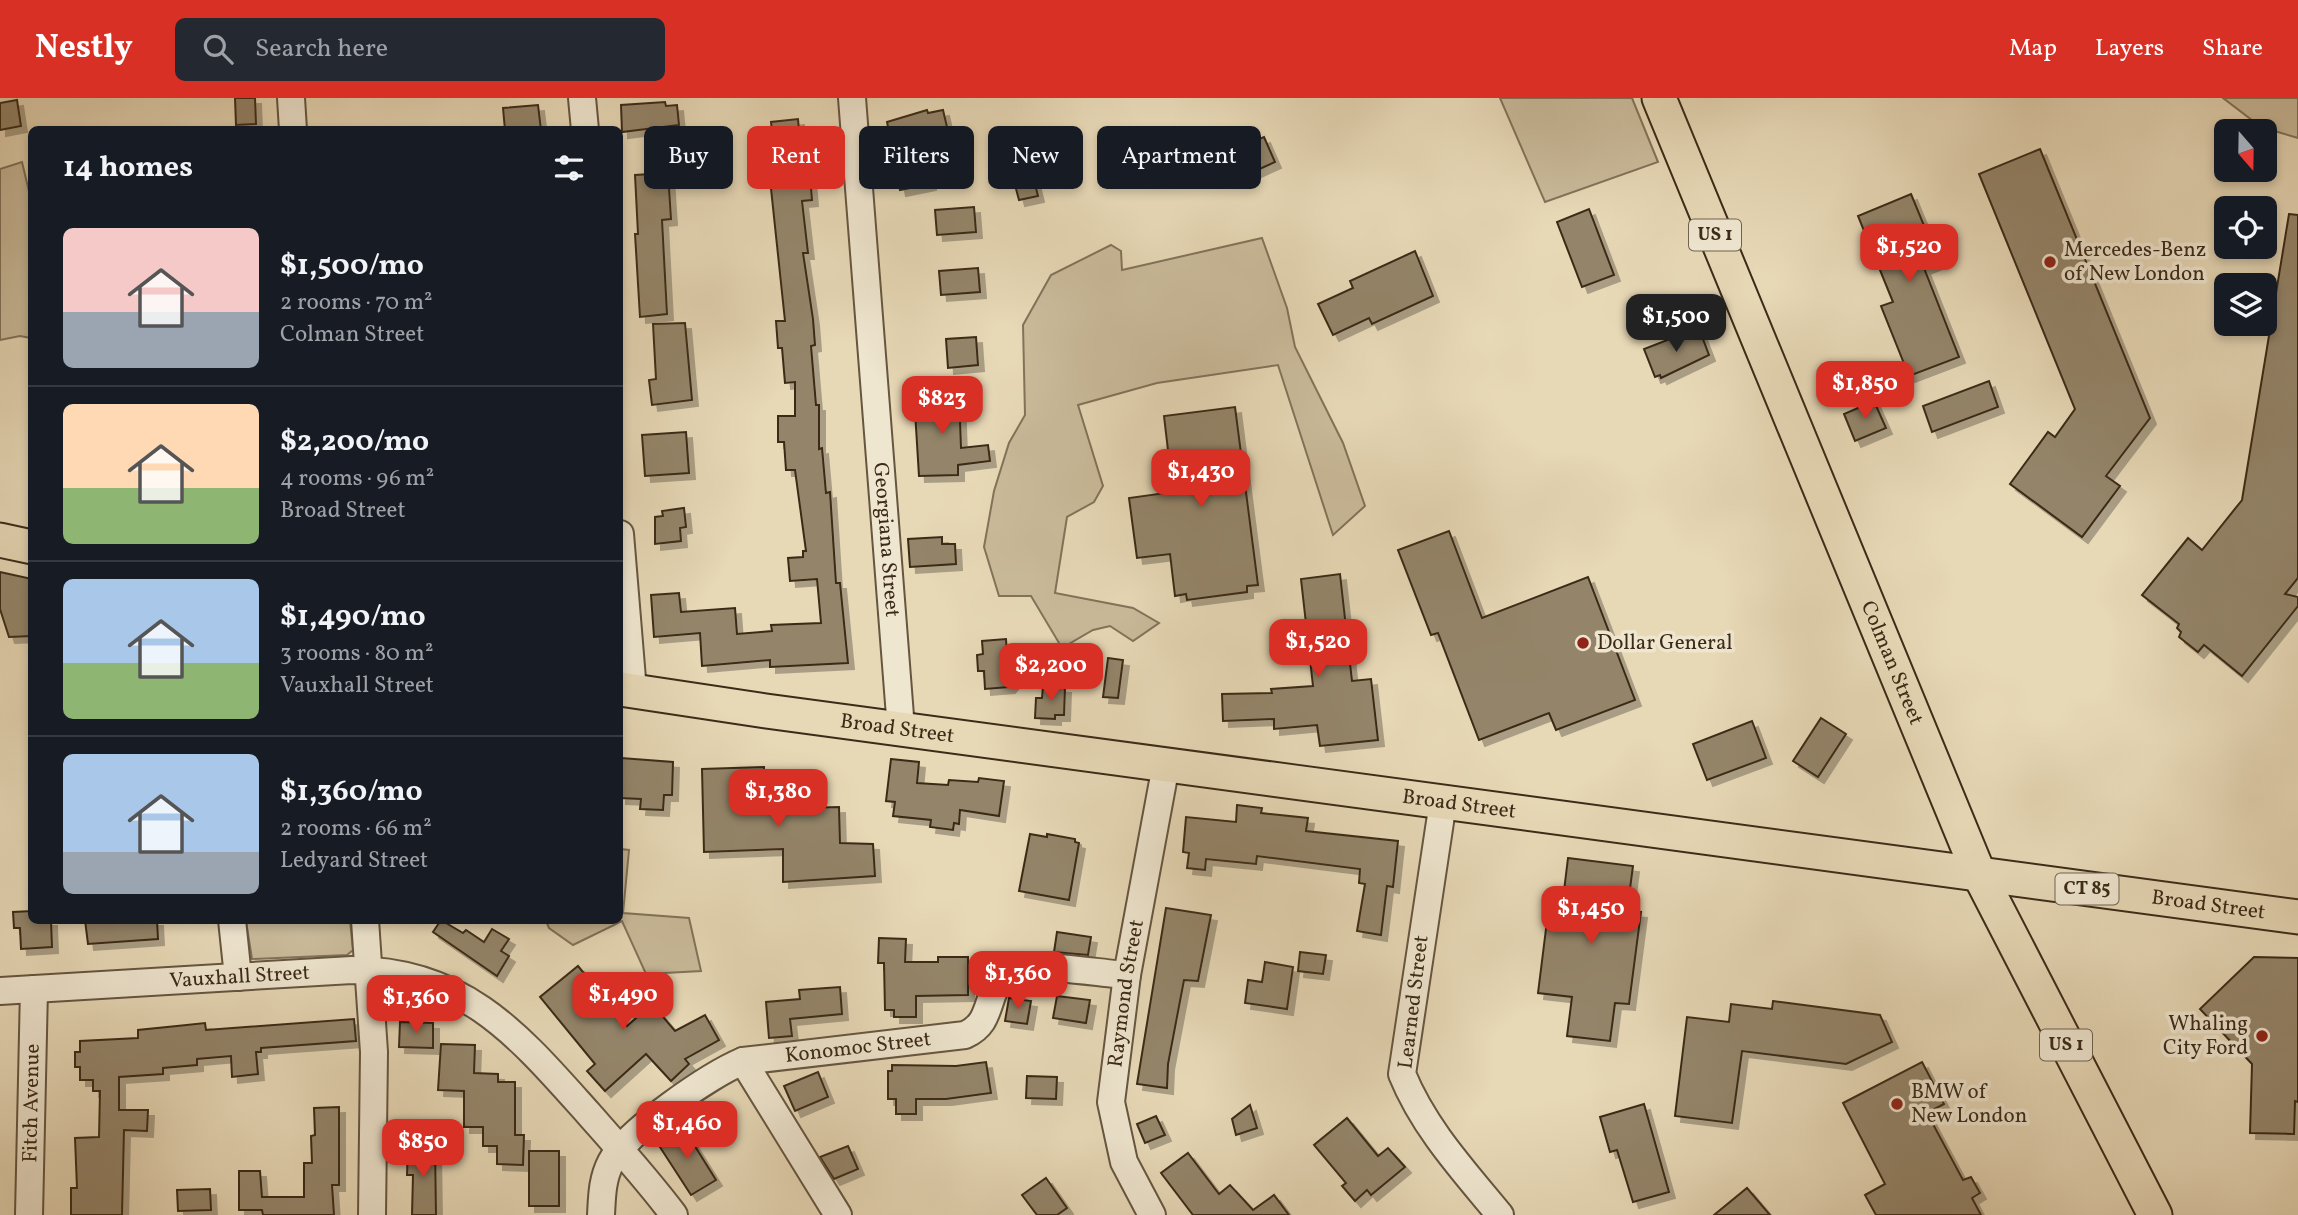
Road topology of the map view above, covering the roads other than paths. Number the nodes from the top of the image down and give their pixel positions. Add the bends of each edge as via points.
1 (291, 98) edge
2 (582, 98) edge
3 (852, 98) edge
4 (1659, 98) edge
5 (293, 126) edge
6 (585, 126) edge
7 (0, 540) edge
8 (28, 546) edge
9 (623, 612) edge
10 (626, 690) edge
11 (901, 729) junction
12 (1166, 765) junction
13 (1443, 802) junction
14 (1979, 874) junction
15 (2298, 917) edge
16 (232, 924) edge
17 (365, 924) edge
18 (370, 970) junction
19 (1127, 975) junction
20 (238, 977) junction
21 (34, 989) junction
22 (0, 991) edge
23 (743, 1061) junction
24 (620, 1148) junction
25 (29, 1215) edge
26 (372, 1215) edge
27 (601, 1215) edge
28 (674, 1215) edge
29 (838, 1215) edge
30 (1152, 1215) edge
31 (1500, 1215) edge
32 (2155, 1215) edge

1 - 5 street
2 - 6 street
3 - 11 street, Georgiana Street
4 - 14 main road, Colman Street / US 1
7 - 8 main road
9 - 10 street
10 - 11 main road, Broad Street
11 - 12 main road, Broad Street
12 - 13 main road, Broad Street
12 - 19 street, Raymond Street
13 - 14 main road, Broad Street
13 - 31 street, Learned Street via 1402,1074 1434,1135
14 - 15 main road, Broad Street / CT 85
14 - 32 main road, Colman Street / US 1
16 - 20 street
17 - 18 street
18 - 20 street, Vauxhall Street
18 - 24 street, Vauxhall Street via 431,982 492,1017 549,1067
18 - 26 street
19 - 23 street, Konomoc Street via 1021,966 1006,974 978,1029 965,1035
19 - 30 street, Raymond Street via 1111,1102 1124,1162
20 - 21 street, Vauxhall Street
21 - 22 street, Vauxhall Street
21 - 25 street, Fitch Avenue
23 - 24 street, Konomoc Street via 715,1073
23 - 29 street
24 - 27 street via 605,1174
24 - 28 street, Vauxhall Street

